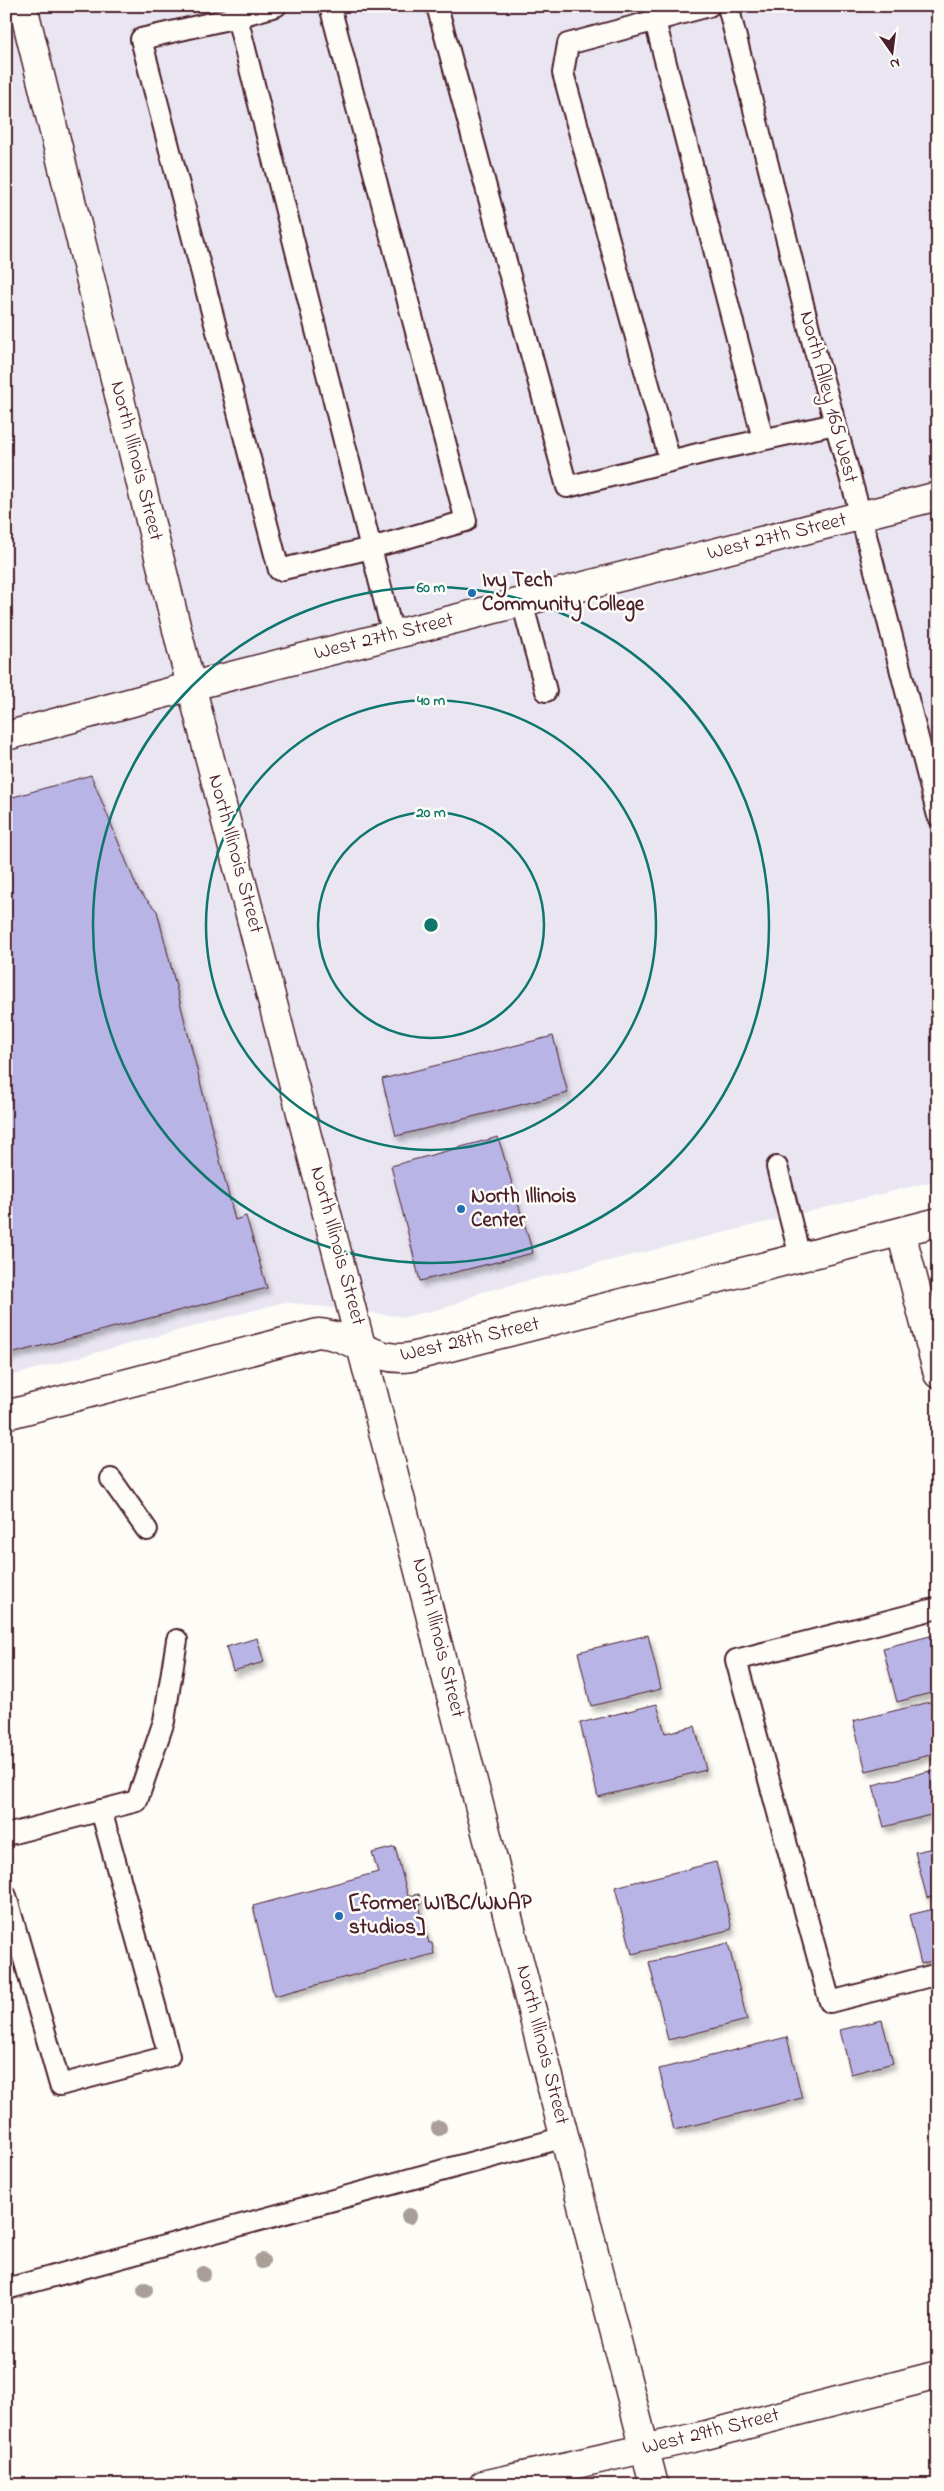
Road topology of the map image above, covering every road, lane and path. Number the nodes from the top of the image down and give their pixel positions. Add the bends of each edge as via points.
1 (23, 6) edge
2 (276, 6) edge
3 (330, 6) edge
4 (437, 6) edge
5 (709, 6) edge
6 (728, 6) edge
7 (236, 12) edge
8 (655, 21) junction
9 (836, 424) junction
10 (763, 439) junction
11 (670, 461) junction
12 (938, 496) edge
13 (861, 516) junction
14 (371, 548) junction
15 (522, 602) junction
16 (393, 635) junction
17 (192, 686) junction
18 (546, 691) dead end
19 (6, 736) edge
20 (938, 816) edge
21 (777, 1167) dead end
22 (938, 1222) edge
23 (901, 1232) junction
24 (800, 1257) junction
25 (363, 1346) junction
26 (938, 1374) edge
27 (6, 1415) edge
28 (111, 1479) dead end
29 (147, 1530) dead end
30 (938, 1608) edge
31 (177, 1640) dead end
32 (102, 1810) junction
33 (6, 1835) edge
34 (6, 1896) edge
35 (938, 1974) edge
36 (565, 2137) junction
37 (6, 2289) edge
38 (938, 2375) edge
39 (645, 2448) junction
40 (483, 2485) edge
41 (654, 2485) edge

1 - 17 main road, North Illinois Street
2 - 7 lane
3 - 14 lane via 466,521
4 - 11 lane via 566,487
5 - 8 lane
6 - 9 lane, North Alley 165 West
7 - 14 lane
7 - 14 lane via 141,39 279,570
8 - 10 lane
8 - 11 lane via 568,44 563,73
9 - 10 lane
9 - 13 lane, North Alley 165 West
10 - 11 lane
12 - 13 main road, West 27th Street
13 - 15 main road, West 27th Street
13 - 20 lane, North Alley 165 West
14 - 16 lane
15 - 16 main road, West 27th Street
15 - 18 lane
16 - 17 main road, West 27th Street
17 - 19 main road, West 27th Street
17 - 25 main road, North Illinois Street
21 - 24 lane
22 - 23 main road, West 28th Street
23 - 24 main road, West 28th Street
23 - 26 main road
24 - 25 main road, West 28th Street via 411,1357 385,1358
25 - 27 main road, West 28th Street via 318,1333
25 - 36 main road, North Illinois Street
28 - 29 lane
30 - 35 lane via 736,1660 830,2002
31 - 32 lane via 164,1721 137,1801
32 - 33 lane
32 - 34 lane via 169,2056 60,2086
36 - 37 lane
36 - 39 main road, North Illinois Street
38 - 39 main road, West 29th Street
39 - 40 main road, West 29th Street
39 - 41 main road, North Illinois Street

